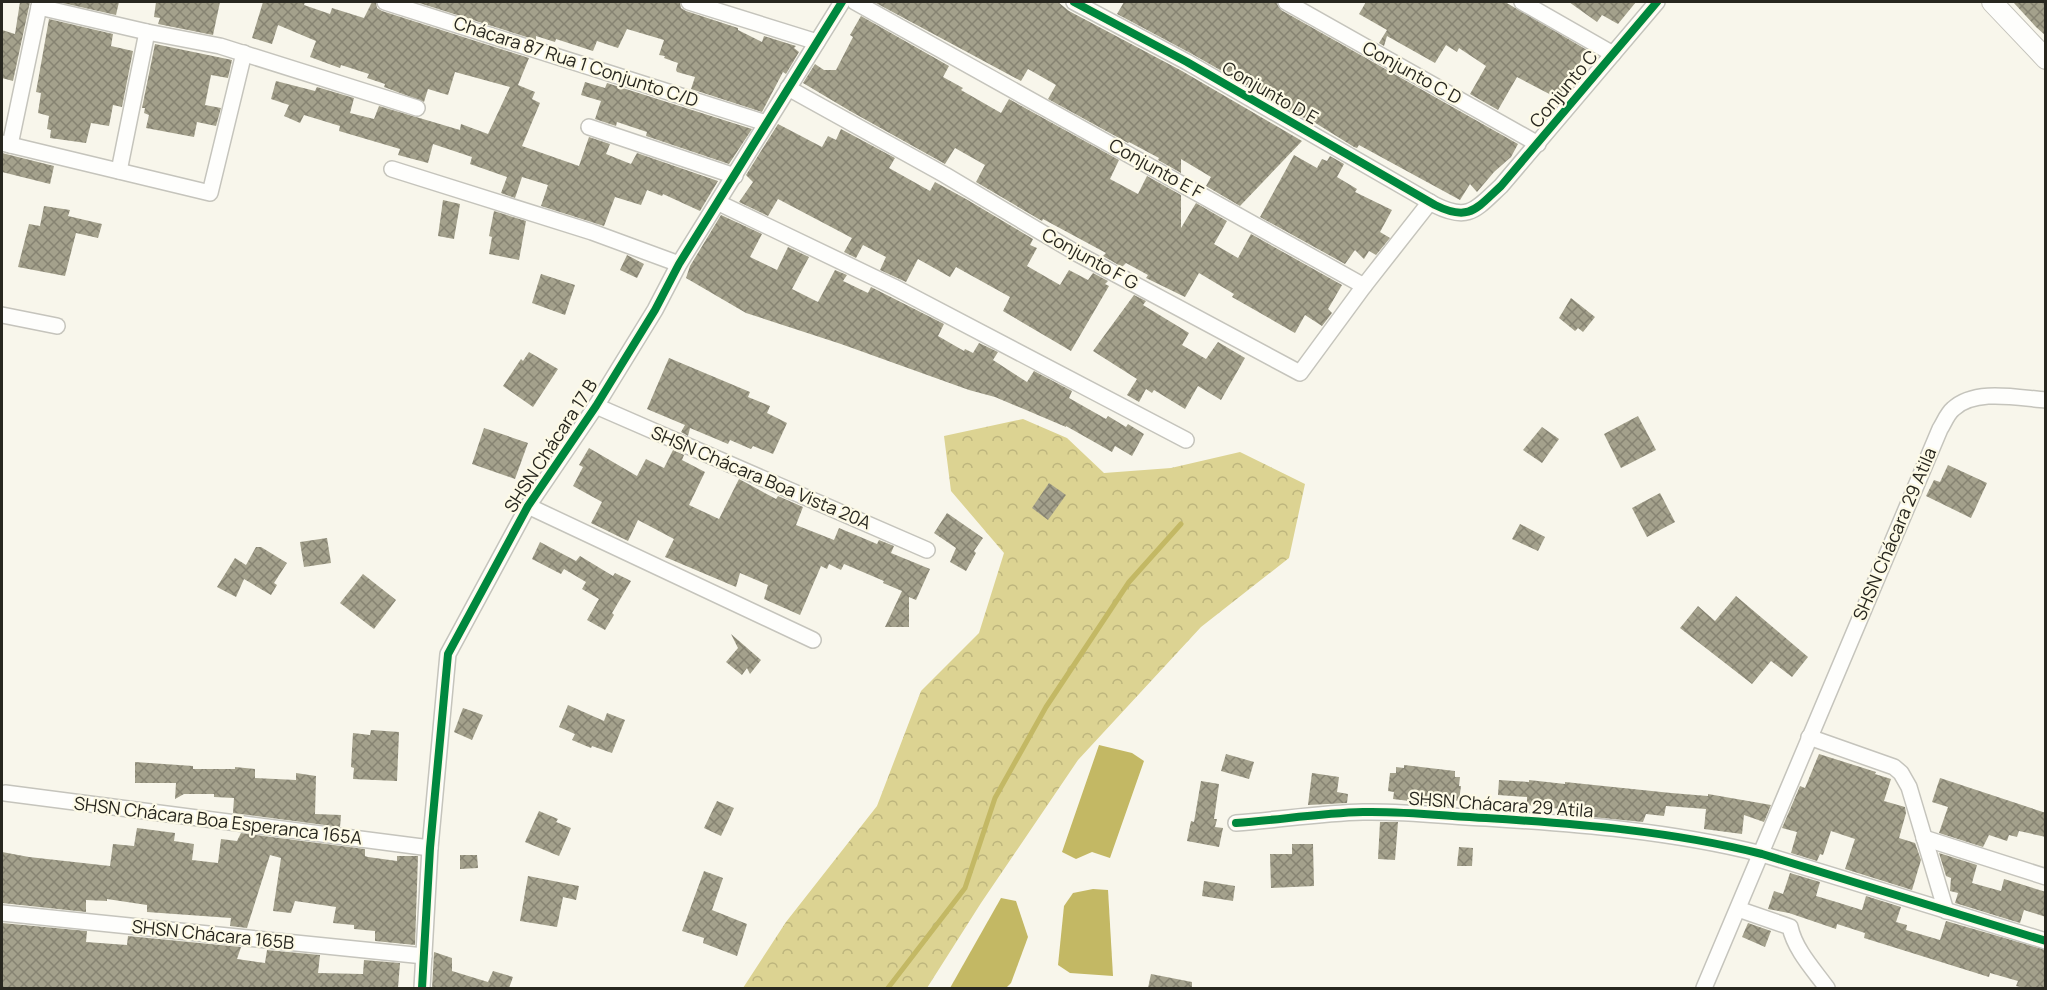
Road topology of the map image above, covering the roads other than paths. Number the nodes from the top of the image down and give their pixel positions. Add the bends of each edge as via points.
1 (385, 2) edge
2 (689, 2) edge
3 (842, 2) edge
4 (855, 2) edge
5 (1074, 2) edge
6 (1287, 2) edge
7 (1522, 2) edge
8 (1657, 2) edge
9 (1992, 2) edge
10 (40, 4) edge
11 (147, 32) junction
12 (817, 42) junction
13 (244, 53) junction
14 (1612, 54) junction
15 (2046, 59) edge
16 (788, 88) junction
17 (417, 108) dead end
18 (766, 123) junction
19 (589, 127) dead end
20 (6, 144) edge
21 (1538, 144) junction
22 (392, 170) dead end
23 (119, 171) junction
24 (735, 176) junction
25 (1430, 202) junction
26 (719, 203) junction
27 (1450, 212) joint
28 (679, 264) junction
29 (1364, 286) junction
30 (2, 315) edge
31 (57, 326) dead end
32 (2046, 400) edge
33 (596, 406) junction
34 (1186, 440) dead end
35 (528, 506) junction
36 (927, 550) dead end
37 (813, 640) dead end
38 (1809, 737) junction
39 (5, 794) dead end
40 (1236, 824) dead end
41 (1924, 838) junction
42 (430, 848) junction
43 (1762, 854) junction
44 (2046, 877) edge
45 (1738, 909) junction
46 (1946, 911) junction
47 (2, 913) edge
48 (2046, 941) edge
49 (424, 956) junction
50 (422, 988) edge
51 (1704, 988) edge
52 (1827, 988) edge

1 - 18 street, Chácara 87 Rua 1 Conjunto C/D
2 - 12 street
3 - 12 street, SHSN Chácara 17 B
4 - 29 street, Conjunto E F
5 - 25 street, Conjunto D E via 1187,62
6 - 21 street, Conjunto C D
7 - 14 street
8 - 14 street, Conjunto C
9 - 15 street
10 - 11 street
10 - 20 street
11 - 13 street
11 - 23 street
12 - 16 street, SHSN Chácara 17 B
13 - 17 street
13 - 23 street via 210,193
14 - 21 street, Conjunto C
16 - 18 street, SHSN Chácara 17 B
16 - 29 street, Conjunto F G via 1078,254 1300,373
18 - 24 street, SHSN Chácara 17 B
19 - 24 street
20 - 23 street
21 - 27 street, Conjunto C via 1475,209
22 - 28 street via 592,232
24 - 26 street, SHSN Chácara 17 B
25 - 27 street, Conjunto D E
25 - 29 street
26 - 28 street, SHSN Chácara 17 B
26 - 34 street via 894,287
28 - 33 street, SHSN Chácara 17 B
30 - 31 street
32 - 38 street, SHSN Chácara 29 Atila via 1985,396 1964,401 1952,410 1940,429
33 - 35 street, SHSN Chácara 17 B
33 - 36 street, SHSN Chácara Boa Vista 20A
35 - 37 street
35 - 42 street, SHSN Chácara 17 B via 448,654
38 - 41 street via 1894,767 1901,773
38 - 43 street, SHSN Chácara 29 Atila
39 - 42 street, SHSN Chácara Boa Esperanca 165A
40 - 43 street, SHSN Chácara 29 Atila via 1363,812 1444,816 1616,828 1716,842
41 - 44 street
41 - 46 street
42 - 49 street, SHSN Chácara 17 B
43 - 45 street, SHSN Chácara 29 Atila
43 - 46 street
45 - 51 street, SHSN Chácara 29 Atila
45 - 52 street via 1790,927 1800,951
46 - 48 street
47 - 49 street, SHSN Chácara 165B
49 - 50 street, SHSN Chácara 17 B

